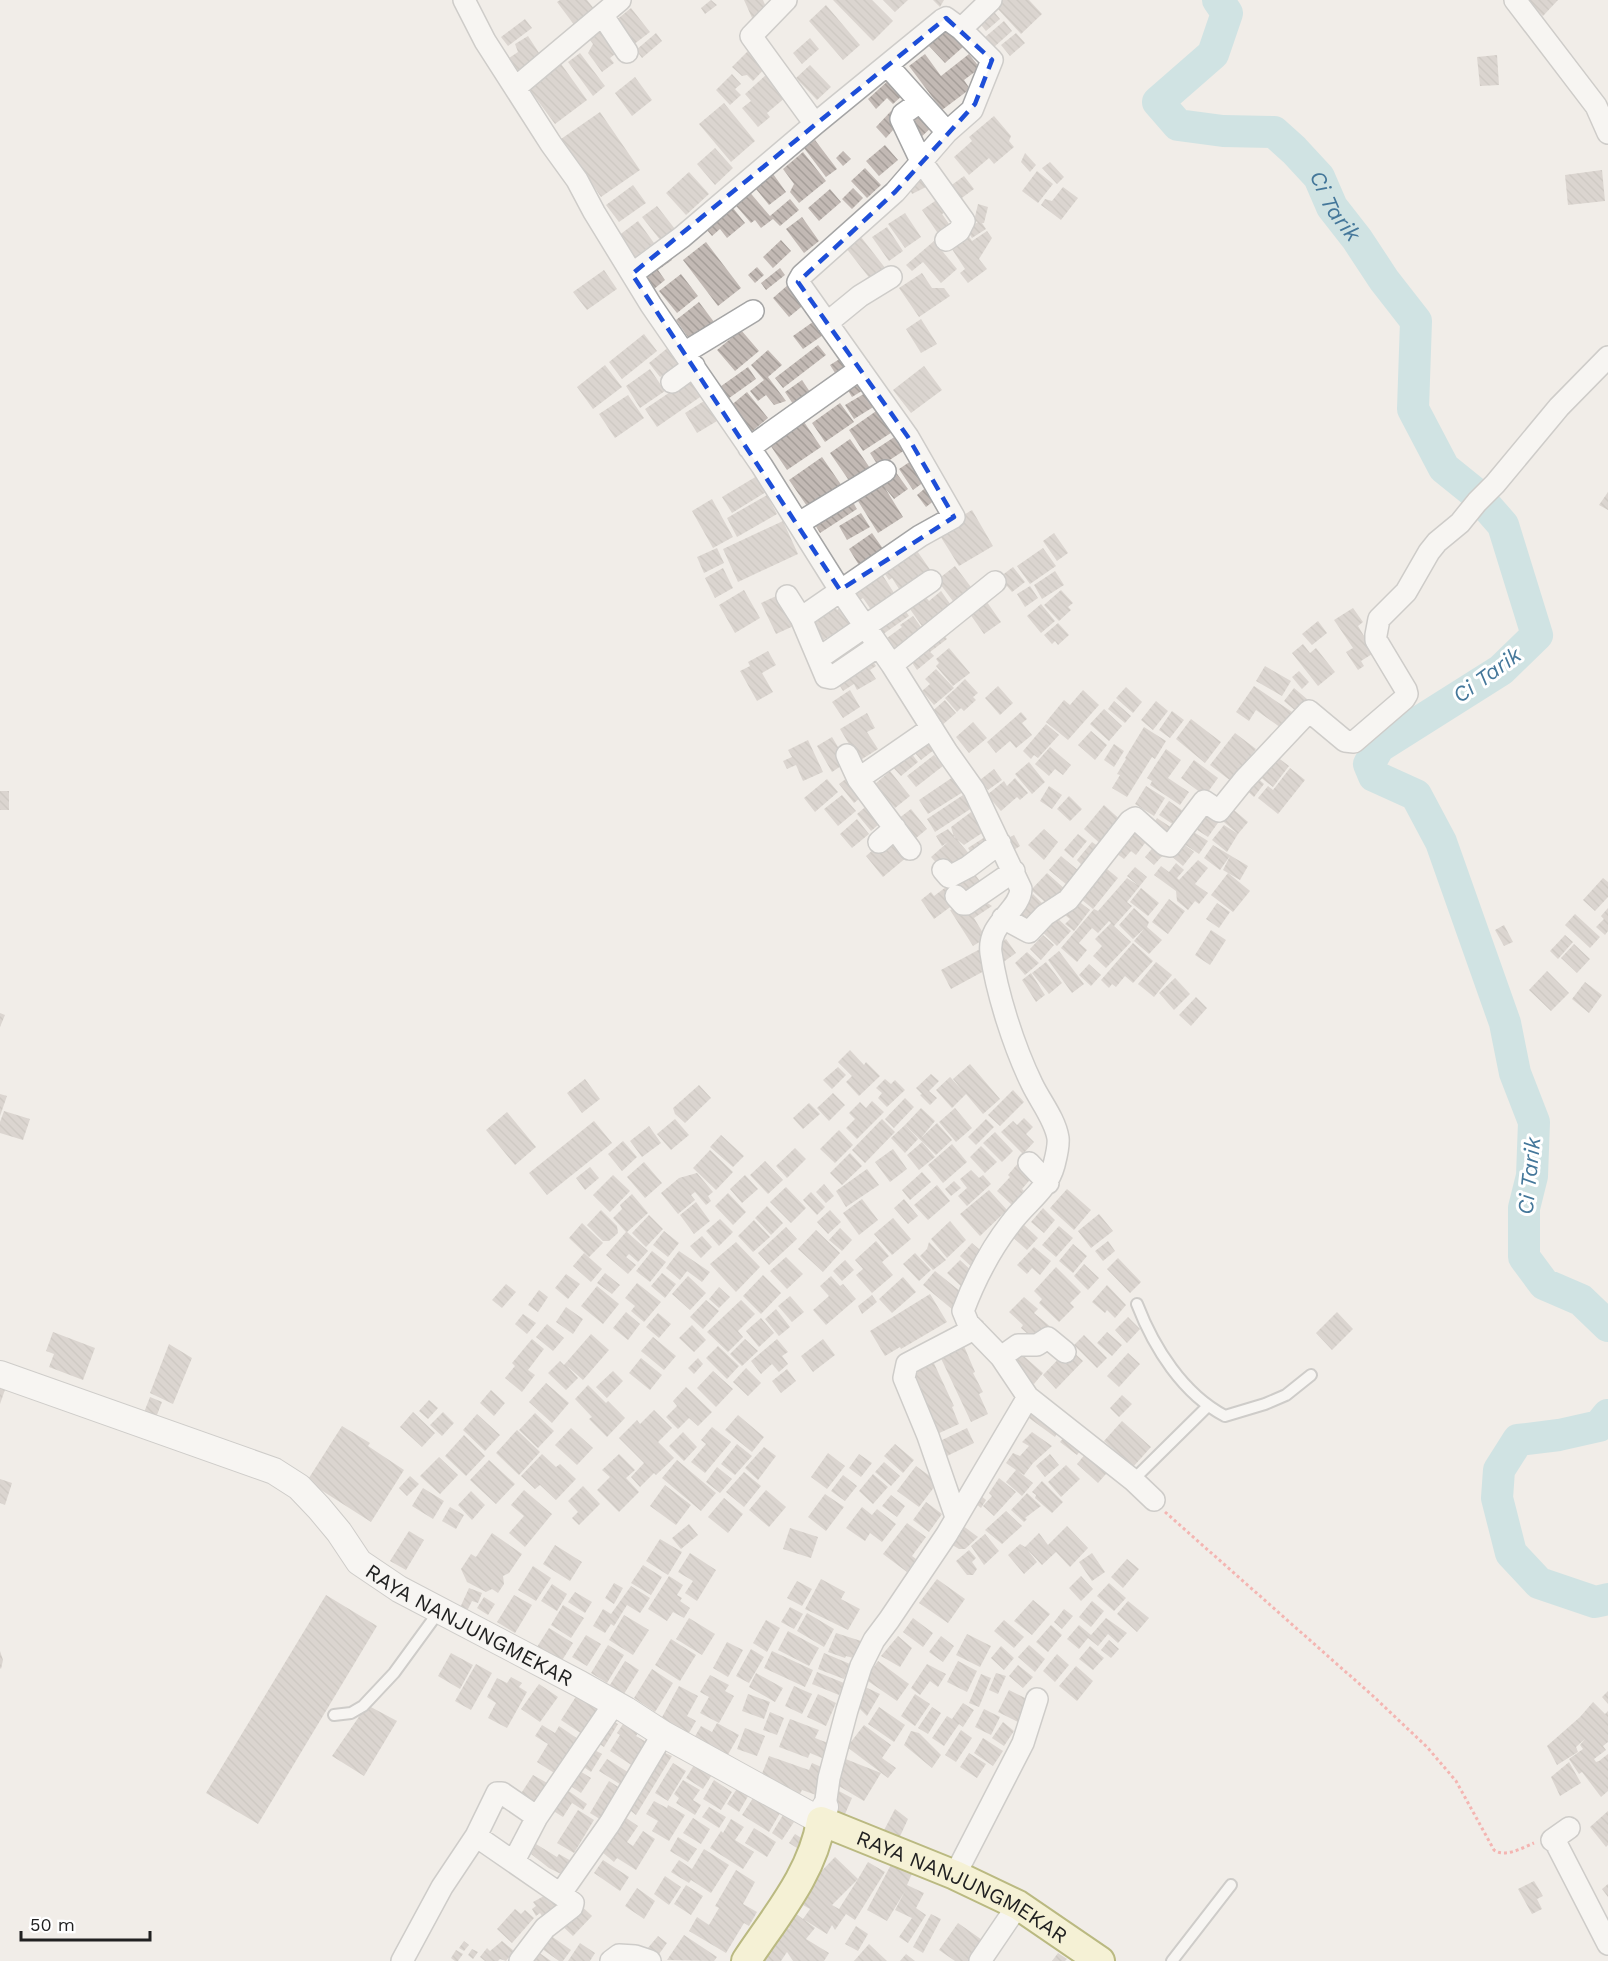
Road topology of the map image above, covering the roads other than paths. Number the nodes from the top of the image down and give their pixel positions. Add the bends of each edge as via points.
1 (464, 0) edge
2 (620, 0) edge
3 (786, 0) edge
4 (991, 0) edge
5 (1515, 0) edge
6 (603, 16) junction
7 (961, 29) junction
8 (627, 52) dead end
9 (887, 65) junction
10 (514, 88) junction
11 (920, 102) junction
12 (815, 124) junction
13 (947, 132) junction
14 (1608, 133) edge
15 (921, 161) junction
16 (946, 240) dead end
17 (632, 274) junction
18 (891, 277) dead end
19 (753, 311) dead end
20 (827, 323) junction
21 (1608, 357) edge
22 (689, 359) junction
23 (860, 369) junction
24 (672, 382) dead end
25 (749, 448) junction
26 (885, 471) dead end
27 (799, 523) junction
28 (931, 580) dead end
29 (996, 582) dead end
30 (840, 590) junction
31 (787, 596) dead end
32 (801, 618) junction
33 (866, 626) junction
34 (879, 646) junction
35 (819, 658) junction
36 (892, 665) junction
37 (932, 728) junction
38 (847, 754) dead end
39 (858, 779) junction
40 (895, 828) junction
41 (879, 842) dead end
42 (1000, 843) junction
43 (910, 849) dead end
44 (943, 870) dead end
45 (1014, 871) junction
46 (956, 896) dead end
47 (1003, 918) junction
48 (1029, 1163) dead end
49 (1048, 1183) junction
50 (1137, 1304) dead end
51 (974, 1329) junction
52 (1065, 1352) dead end
53 (1001, 1357) junction
54 (1311, 1375) dead end
55 (9, 1378) edge
56 (1028, 1397) junction
57 (1208, 1406) junction
58 (1133, 1480) junction
59 (1154, 1500) road end
60 (956, 1517) junction
61 (440, 1610) junction
62 (1037, 1699) dead end
63 (614, 1704) junction
64 (334, 1715) dead end
65 (663, 1734) junction
66 (823, 1814) junction
67 (537, 1817) junction
68 (1561, 1834) road end
69 (476, 1836) junction
70 (514, 1861) junction
71 (955, 1875) junction
72 (1231, 1885) dead end
73 (561, 1893) junction
74 (1018, 1905) junction
75 (1608, 1944) edge
76 (1092, 1959) edge
77 (402, 1961) edge
78 (520, 1961) edge
79 (611, 1961) edge
80 (650, 1961) edge
81 (746, 1961) edge
82 (980, 1961) edge
83 (1172, 1961) edge

1 - 10 street
2 - 6 street
3 - 12 street via 751,36
4 - 7 street
5 - 14 street via 1596,106
6 - 8 street
6 - 10 street
7 - 9 street via 946,18
7 - 13 street via 992,63 972,110
9 - 11 street
9 - 12 street
10 - 17 street via 577,180
11 - 13 street
11 - 15 street via 901,119
12 - 17 street via 682,237
13 - 15 street
15 - 16 street via 964,222
15 - 20 street via 895,192 802,274 798,282
17 - 22 street
18 - 20 street
19 - 22 street
20 - 23 street
21 - 47 street via 1559,407 1460,523 1437,542 1406,592 1377,621 1376,640 1406,690 1404,699 1354,742 1345,741 1309,711 1219,811 1204,801 1170,846 1135,818 1068,900 1029,932
22 - 24 street
22 - 25 street
23 - 25 street
23 - 30 street via 908,437 954,517
25 - 27 street
26 - 27 street
27 - 30 street
28 - 33 street
29 - 36 street
30 - 32 street
30 - 33 street
31 - 32 street
32 - 35 street
33 - 34 street
33 - 35 street
34 - 35 street via 831,678 826,677
34 - 36 street
36 - 37 street
37 - 39 street
37 - 42 street via 974,790
38 - 39 street
39 - 40 street
40 - 41 street
40 - 43 street
42 - 44 street via 949,877
42 - 45 street
45 - 46 street via 966,904
45 - 47 street via 1020,895
47 - 49 street via 990,951 1018,1052 1058,1138
48 - 49 street
49 - 51 street via 1012,1221 977,1274 963,1311
50 - 57 lane via 1167,1364
51 - 53 street
51 - 60 street via 907,1364 904,1372
52 - 53 street via 1048,1338 1037,1345 1021,1344
53 - 56 street
54 - 57 lane via 1287,1395 1228,1416
55 - 61 street, RAYA NANJUNGMEKAR via 274,1471 299,1487 319,1508 359,1562
56 - 58 street
56 - 60 street
57 - 58 lane
58 - 59 street
60 - 66 street via 874,1640 861,1666 829,1778
61 - 63 street, RAYA NANJUNGMEKAR
61 - 64 lane via 394,1673 363,1706 351,1713
62 - 71 street via 1023,1743
63 - 65 street, RAYA NANJUNGMEKAR
63 - 67 street
65 - 66 street, RAYA NANJUNGMEKAR
65 - 73 street via 610,1823
66 - 71 main road, RAYA NANJUNGMEKAR
66 - 81 main road via 818,1841 799,1881
67 - 69 street via 500,1792
67 - 70 street
68 - 75 street via 1556,1843
69 - 70 street
69 - 77 street via 442,1887
70 - 73 street
71 - 74 main road, RAYA NANJUNGMEKAR
72 - 83 lane
73 - 78 street via 573,1906 545,1928
74 - 76 main road, RAYA NANJUNGMEKAR
74 - 82 street
79 - 80 street via 619,1955

